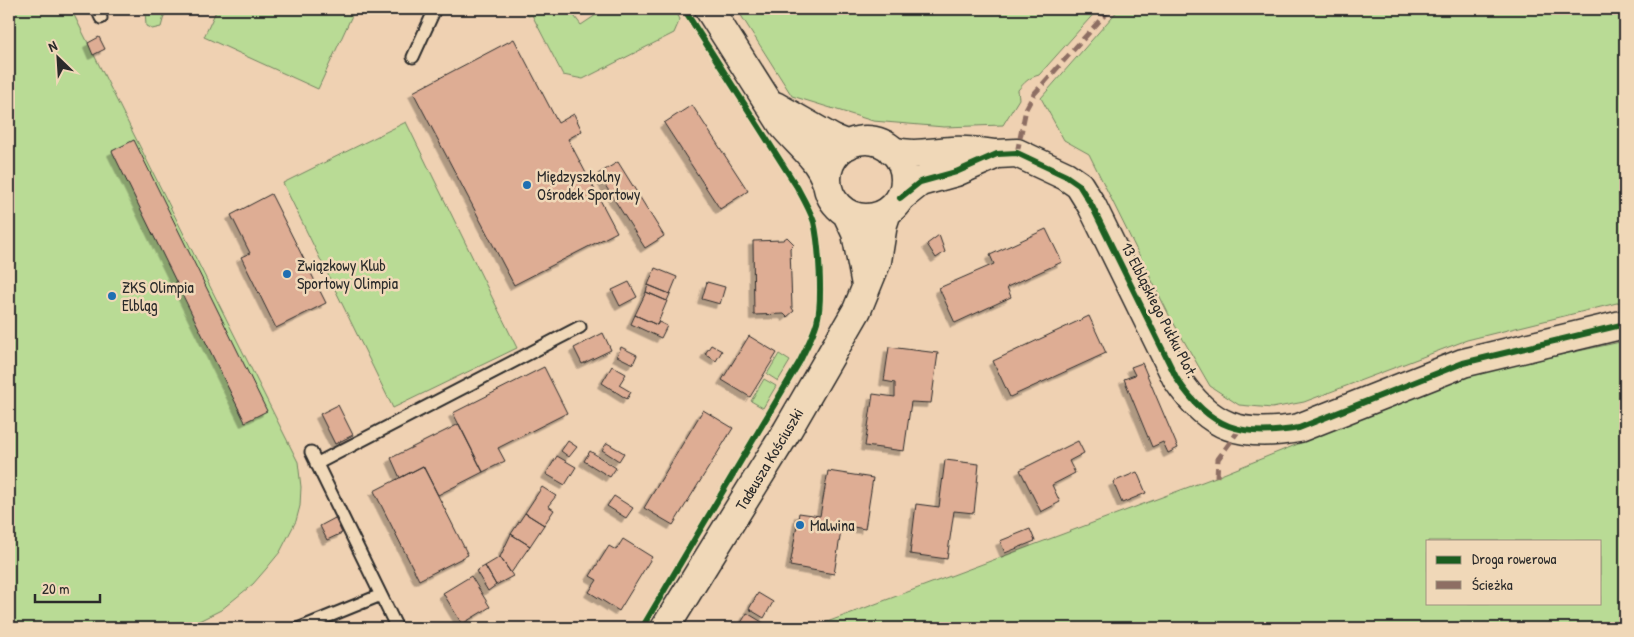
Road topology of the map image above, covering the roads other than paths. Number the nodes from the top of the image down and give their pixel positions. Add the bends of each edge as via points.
1 (435, 9) edge
2 (709, 9) edge
3 (413, 57) dead end
4 (769, 102) junction
5 (848, 144) junction
6 (892, 151) junction
7 (997, 154) junction
8 (826, 181) junction
9 (894, 205) junction
10 (847, 214) junction
11 (866, 285) junction
12 (1625, 324) edge
13 (580, 327) dead end
14 (311, 452) dead end
15 (316, 464) junction
16 (381, 595) junction
17 (300, 628) edge
18 (397, 628) edge
19 (665, 628) edge

1 - 3 lane
2 - 4 street
4 - 5 street via 832,139
4 - 8 street via 793,138 816,159
5 - 6 street via 866,140
5 - 8 street via 832,160
6 - 7 street, 13 Elbląskiego Pułku Plot. via 906,155 974,150
6 - 9 street via 899,159 905,178
7 - 9 street, 13 Elbląskiego Pułku Plot. via 956,172 920,182
7 - 12 street, 13 Elbląskiego Pułku Plot. via 1017,153 1057,170 1079,186 1177,379 1198,408 1239,430 1270,433 1299,428 1463,362
8 - 10 street via 832,200
9 - 10 street via 867,218
9 - 11 street, Tadeusza Kościuszki via 882,224 877,261
10 - 11 street via 856,233
11 - 19 street, Tadeusza Kościuszki via 847,328 787,431
13 - 15 lane
14 - 15 lane
15 - 16 lane
16 - 17 lane
16 - 18 lane

